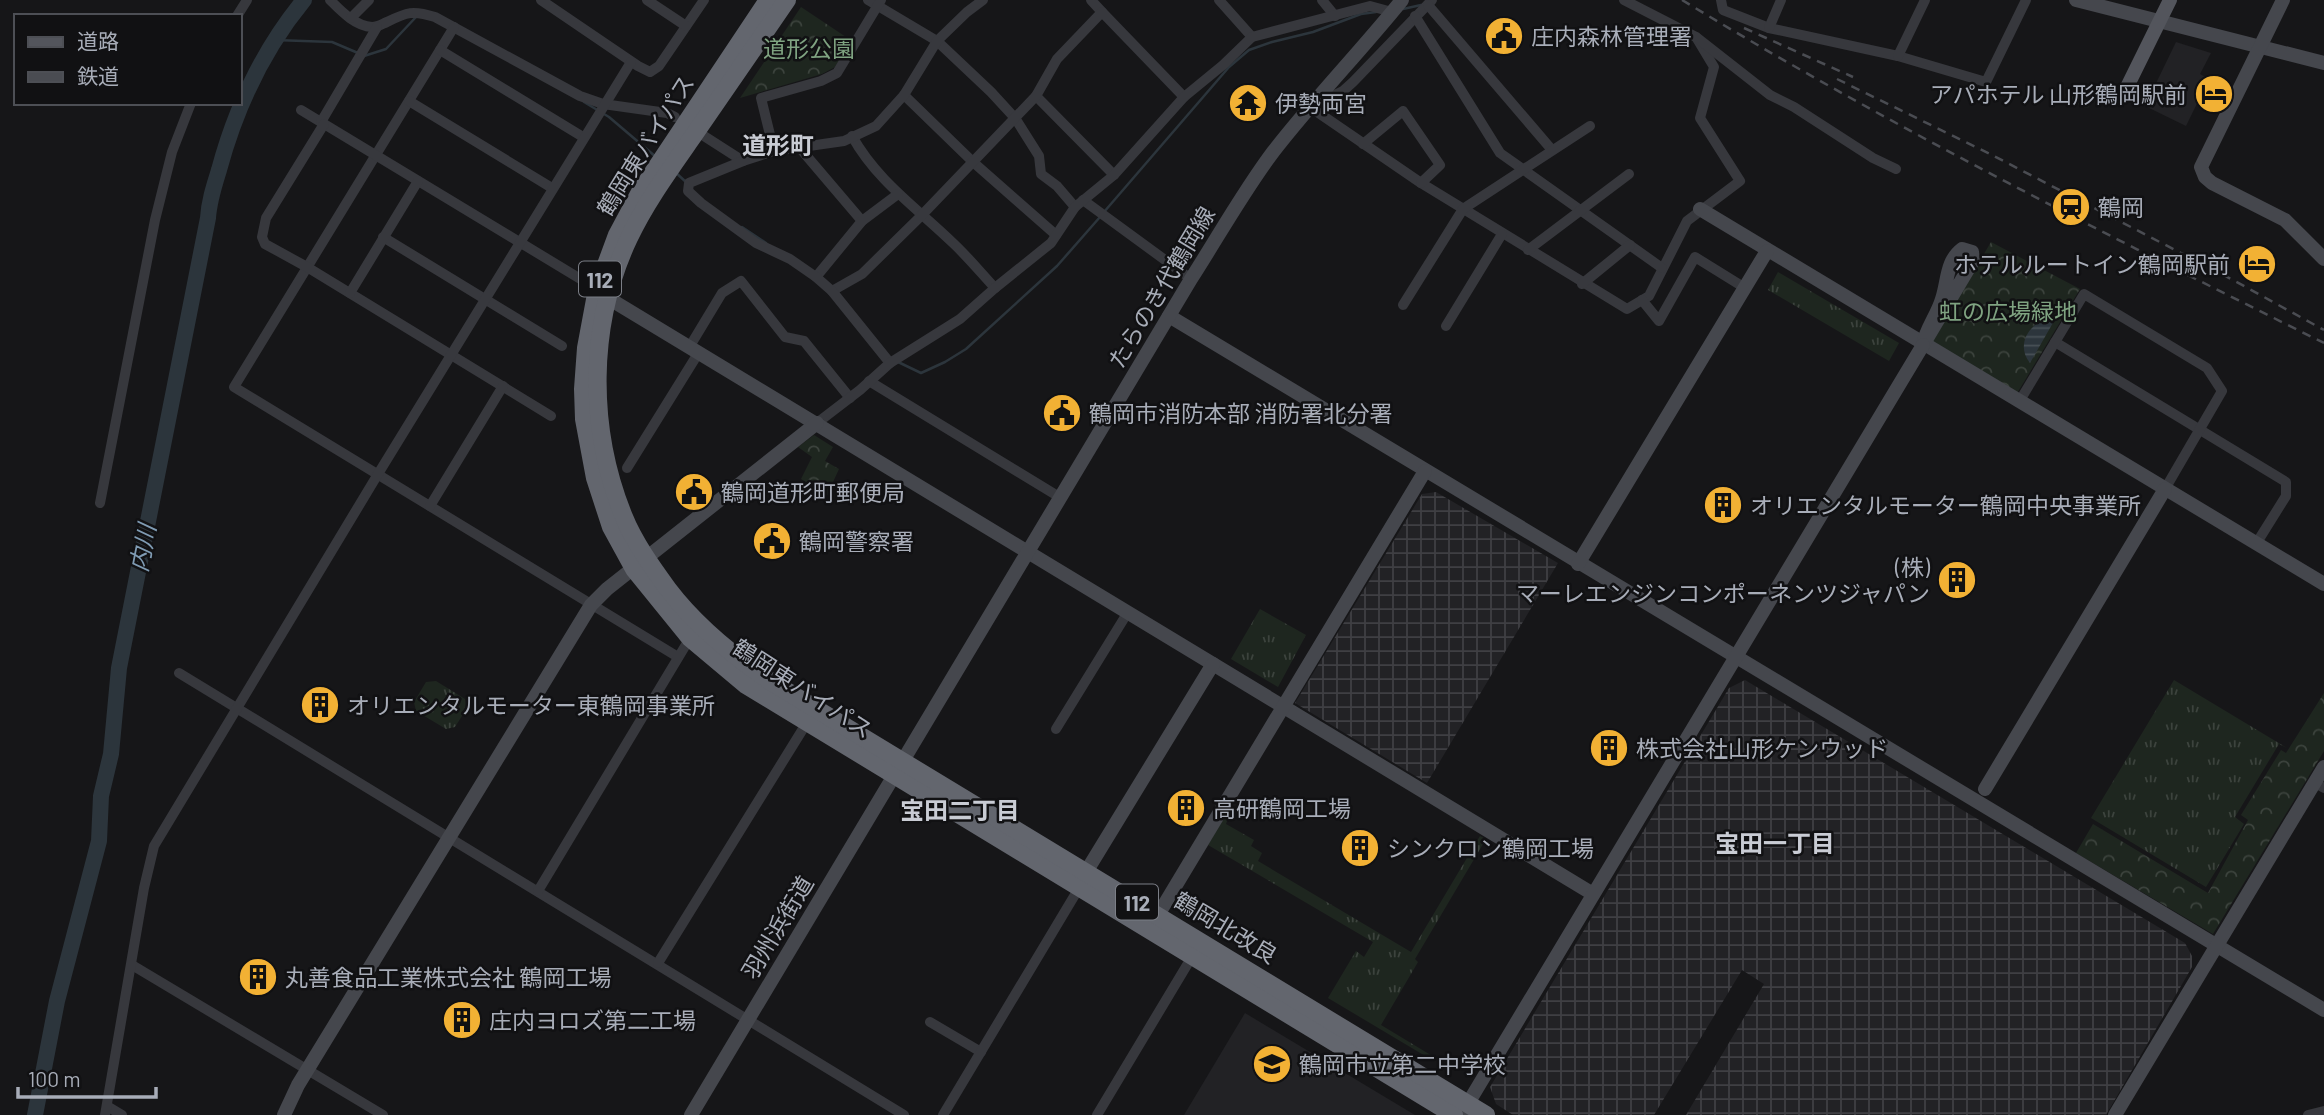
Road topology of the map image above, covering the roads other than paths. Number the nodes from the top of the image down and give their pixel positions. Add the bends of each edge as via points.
1 (330, 0) edge
2 (369, 0) edge
3 (541, 0) edge
4 (647, 0) edge
5 (704, 0) edge
6 (768, 0) edge
7 (787, 0) edge
8 (868, 0) edge
9 (983, 0) edge
10 (1091, 0) edge
11 (1322, 0) edge
12 (1402, 0) edge
13 (1624, 0) edge
14 (1721, 0) edge
15 (1781, 0) edge
16 (1925, 0) edge
17 (2026, 0) edge
18 (2076, 0) edge
19 (2170, 0) edge
20 (2283, 0) edge
21 (1226, 2) edge
22 (879, 3) edge
23 (1430, 3) edge
24 (1102, 12) junction
25 (1392, 12) junction
26 (1335, 16) junction
27 (1415, 16) junction
28 (349, 17) junction
29 (2160, 21) junction
30 (686, 26) junction
31 (377, 27) junction
32 (454, 27) junction
33 (1769, 28) junction
34 (1252, 37) junction
35 (1696, 37) junction
36 (937, 41) junction
37 (2260, 47) junction
38 (440, 50) junction
39 (1898, 56) junction
40 (631, 62) junction
41 (2324, 63) edge
42 (2127, 88) dead end
43 (904, 95) junction
44 (1037, 96) junction
45 (1184, 97) junction
46 (409, 101) junction
47 (603, 104) junction
48 (190, 105) edge
49 (1310, 107) junction
50 (301, 110) dead end
51 (675, 117) dead end
52 (1015, 118) junction
53 (323, 123) junction
54 (1590, 126) dead end
55 (704, 136) dead end
56 (852, 136) junction
57 (583, 137) junction
58 (1363, 144) junction
59 (799, 147) junction
60 (1552, 150) junction
61 (774, 151) junction
62 (376, 155) junction
63 (743, 161) junction
64 (973, 162) junction
65 (1523, 169) junction
66 (1896, 169) dead end
67 (1629, 174) dead end
68 (1114, 175) junction
69 (418, 181) junction
70 (1421, 183) junction
71 (552, 188) junction
72 (898, 194) junction
73 (1079, 204) junction
74 (1463, 209) junction
75 (1700, 209) junction
76 (1581, 210) junction
77 (921, 216) junction
78 (862, 221) junction
79 (1502, 234) junction
80 (1056, 235) junction
81 (383, 237) junction
82 (519, 242) junction
83 (1630, 245) junction
84 (1528, 250) junction
85 (1768, 251) junction
86 (2324, 260) edge
87 (307, 267) junction
88 (1662, 268) junction
89 (816, 277) junction
90 (1191, 279) junction
91 (1582, 284) junction
92 (995, 288) junction
93 (1745, 288) junction
94 (832, 291) junction
95 (349, 293) junction
96 (602, 293) junction
97 (485, 299) junction
98 (1642, 300) junction
99 (1402, 305) dead end
100 (1169, 316) junction
101 (1446, 326) dead end
102 (2055, 342) junction
103 (1923, 345) junction
104 (562, 346) dead end
105 (694, 349) junction
106 (451, 355) junction
107 (890, 363) junction
108 (869, 382) junction
109 (503, 386) junction
110 (850, 398) junction
111 (2019, 402) junction
112 (551, 416) dead end
113 (817, 423) junction
114 (2200, 431) junction
115 (628, 468) dead end
116 (1424, 471) junction
117 (378, 474) junction
118 (2165, 489) junction
119 (1061, 498) junction
120 (100, 503) dead end
121 (430, 506) junction
122 (2256, 544) junction
123 (1029, 552) junction
124 (641, 564) junction
125 (1578, 564) junction
126 (2324, 584) edge
127 (591, 605) junction
128 (1128, 612) junction
129 (690, 638) junction
130 (678, 657) junction
131 (1737, 658) junction
132 (1213, 664) junction
133 (179, 673) dead end
134 (1284, 707) junction
135 (236, 709) junction
136 (806, 724) junction
137 (1056, 729) dead end
138 (2324, 767) edge
139 (898, 769) junction
140 (2319, 786) edge
141 (1986, 789) dead end
142 (449, 838) junction
143 (1082, 880) junction
144 (538, 891) junction
145 (1593, 894) junction
146 (1158, 915) junction
147 (2217, 945) junction
148 (1193, 956) junction
149 (658, 963) junction
150 (132, 965) junction
151 (2324, 1010) edge
152 (747, 1021) junction
153 (930, 1022) dead end
154 (981, 1052) junction
155 (308, 1070) junction
156 (106, 1110) edge
157 (1461, 1111) edge
158 (2324, 1111) edge
159 (122, 1115) edge
160 (284, 1115) edge
161 (383, 1115) edge
162 (691, 1115) edge
163 (904, 1115) edge
164 (943, 1115) edge
165 (1097, 1115) edge
166 (1486, 1115) edge
167 (2115, 1115) edge
168 (2308, 1115) edge

1 - 28 street
2 - 28 street
3 - 40 street
4 - 30 street
5 - 30 street
6 - 96 highway, 鶴岡東バイパス / 112 via 640,192 617,234
7 - 96 highway, 鶴岡東バイパス / 112 via 651,198
8 - 22 street
9 - 36 street
10 - 24 street
11 - 26 street
12 - 25 street, たらのき代鶴岡線
13 - 35 street
14 - 33 street via 1723,10
15 - 33 street
16 - 39 street
17 - 39 street via 1986,82
18 - 29 street
19 - 29 main road
20 - 37 street
21 - 34 street
22 - 36 street
22 - 61 street via 837,73 761,98
23 - 27 street
23 - 60 street
24 - 44 street via 1057,59
24 - 45 street
25 - 26 street via 1370,6
25 - 49 street, たらのき代鶴岡線
26 - 34 street
27 - 49 street via 1343,91
27 - 65 street via 1500,153
28 - 31 street
29 - 37 street
29 - 42 main road
30 - 40 street via 654,70 645,71
31 - 32 street via 405,13 418,12
31 - 53 street
32 - 38 street
32 - 47 street
33 - 39 street
34 - 45 street
35 - 66 street via 1770,95
35 - 75 street via 1714,67 1700,118 1740,180
36 - 43 street
36 - 52 street
37 - 41 street
37 - 86 street via 2203,160 2202,172 2212,183 2285,220
38 - 46 street
38 - 57 street
40 - 47 street
43 - 56 street via 876,126
43 - 64 street
44 - 52 street
44 - 68 street
45 - 68 street
46 - 62 street
46 - 71 street
47 - 51 street
47 - 57 street
48 - 120 street via 172,152 155,220
49 - 58 street
49 - 90 street, たらのき代鶴岡線 via 1253,181
50 - 53 street
52 - 64 street
52 - 73 street via 1038,156 1041,174
53 - 62 street
53 - 87 street via 262,228 265,244
54 - 60 street
55 - 63 street
56 - 59 street
56 - 72 street via 864,159
57 - 71 street
58 - 70 street
58 - 70 street via 1403,111 1440,165
59 - 61 street
59 - 78 street
60 - 65 street
61 - 63 street
62 - 69 street
62 - 87 street
63 - 89 street via 689,184 688,191 756,243
64 - 77 street
64 - 80 street
65 - 74 street
65 - 76 street
67 - 76 street
68 - 73 street
69 - 81 street
69 - 82 street
70 - 74 street
71 - 82 street
72 - 77 street
72 - 78 street
73 - 80 street
73 - 90 street
74 - 79 street
74 - 99 street
75 - 85 street
75 - 88 street via 1687,221
76 - 83 street
76 - 84 street
77 - 92 street
77 - 94 street via 862,274
78 - 89 street
79 - 84 street
79 - 101 street
80 - 92 street
81 - 95 street
81 - 97 street
82 - 96 street
82 - 97 street
83 - 88 street
83 - 91 street
84 - 91 street
85 - 93 street
85 - 103 street
87 - 95 street
87 - 117 street via 234,387
88 - 98 street via 1649,296
89 - 94 street
90 - 100 street, たらのき代鶴岡線
91 - 98 street via 1627,309
92 - 107 street via 960,319
93 - 98 street via 1695,257 1659,321
93 - 125 street
94 - 107 street
95 - 106 street
96 - 105 street
96 - 124 highway, 鶴岡東バイパス / 112 via 601,423 609,470
97 - 104 street
97 - 106 street
100 - 116 street
100 - 119 street, たらのき代鶴岡線
102 - 111 street
102 - 114 street
102 - 114 street via 2084,295 2207,368 2222,391
103 - 103 street via 1942,299 1948,268 1960,250 1969,250 1973,261
103 - 111 street
103 - 131 street
105 - 110 street via 722,293 741,281 785,337 804,341
105 - 113 street
105 - 115 street
106 - 109 street
106 - 117 street
107 - 108 street
108 - 110 street
108 - 119 street
109 - 112 street
109 - 121 street
110 - 113 street
111 - 118 street
113 - 123 street
113 - 124 street
114 - 118 street
114 - 122 street via 2286,482 2286,496
116 - 125 street
116 - 134 street
117 - 121 street
117 - 135 street
118 - 122 street
118 - 141 street
119 - 123 street, たらのき代鶴岡線
121 - 127 street
122 - 126 street
123 - 128 street
123 - 139 street, たらのき代鶴岡線
124 - 127 street
124 - 129 highway, 鶴岡東バイパス / 112
124 - 139 highway, 鶴岡東バイパス / 112 via 729,651
125 - 131 street
127 - 130 street
127 - 142 street
128 - 132 street
128 - 137 street
129 - 130 street
129 - 136 highway, 鶴岡東バイパス / 112 via 746,685
130 - 144 street
131 - 145 street
131 - 147 street
132 - 134 street
132 - 143 street
133 - 135 street
134 - 145 street
134 - 146 street
135 - 142 street
135 - 150 street via 154,846
136 - 139 highway, 鶴岡東バイパス / 112
136 - 149 street
138 - 140 street
139 - 143 highway, 鶴岡北改良 / 112
139 - 152 street, 羽州浜街道
140 - 147 street
142 - 144 street
142 - 155 street
143 - 146 highway, 鶴岡北改良 / 112
143 - 148 highway, 鶴岡北改良 / 112
143 - 154 street
144 - 149 street
145 - 157 street
146 - 157 highway, 鶴岡北改良 / 112
147 - 151 street
147 - 167 street
148 - 157 highway, 鶴岡北改良 / 112
148 - 165 street
149 - 152 street
150 - 155 street
150 - 156 street
152 - 162 street, 羽州浜街道
152 - 163 street
153 - 154 street
154 - 164 street
155 - 160 street
155 - 161 street
156 - 159 street
157 - 166 highway, 鶴岡北改良 / 112
158 - 168 street

